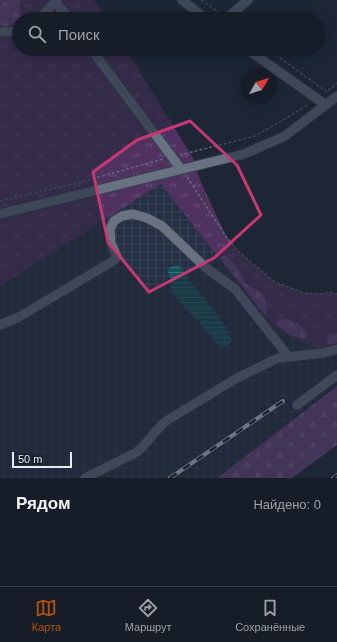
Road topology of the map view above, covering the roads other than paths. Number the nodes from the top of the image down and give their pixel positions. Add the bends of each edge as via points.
1 (182, 0) edge
2 (248, 0) edge
3 (56, 2) edge
4 (46, 12) edge
5 (64, 12) edge
6 (197, 12) edge
7 (234, 12) edge
8 (0, 32) edge
9 (12, 32) edge
10 (97, 56) edge
11 (258, 56) edge
12 (337, 96) edge
13 (326, 105) junction
14 (181, 169) junction
15 (0, 214) edge
16 (0, 325) edge
17 (337, 349) edge
18 (288, 356) junction
19 (337, 374) edge
20 (297, 405) dead end
21 (86, 478) edge

1 - 6 street
2 - 7 street
3 - 4 street
3 - 5 street
8 - 9 street
10 - 14 street
11 - 13 street
12 - 13 street
13 - 14 street via 285,136 244,154
14 - 15 street
16 - 18 street via 19,317 113,261 117,257 111,243 110,229 114,221 133,214 148,218 162,226 205,267 235,289
17 - 18 street via 299,357
18 - 21 street via 278,358 237,378 172,417 158,427 137,452
19 - 20 street

